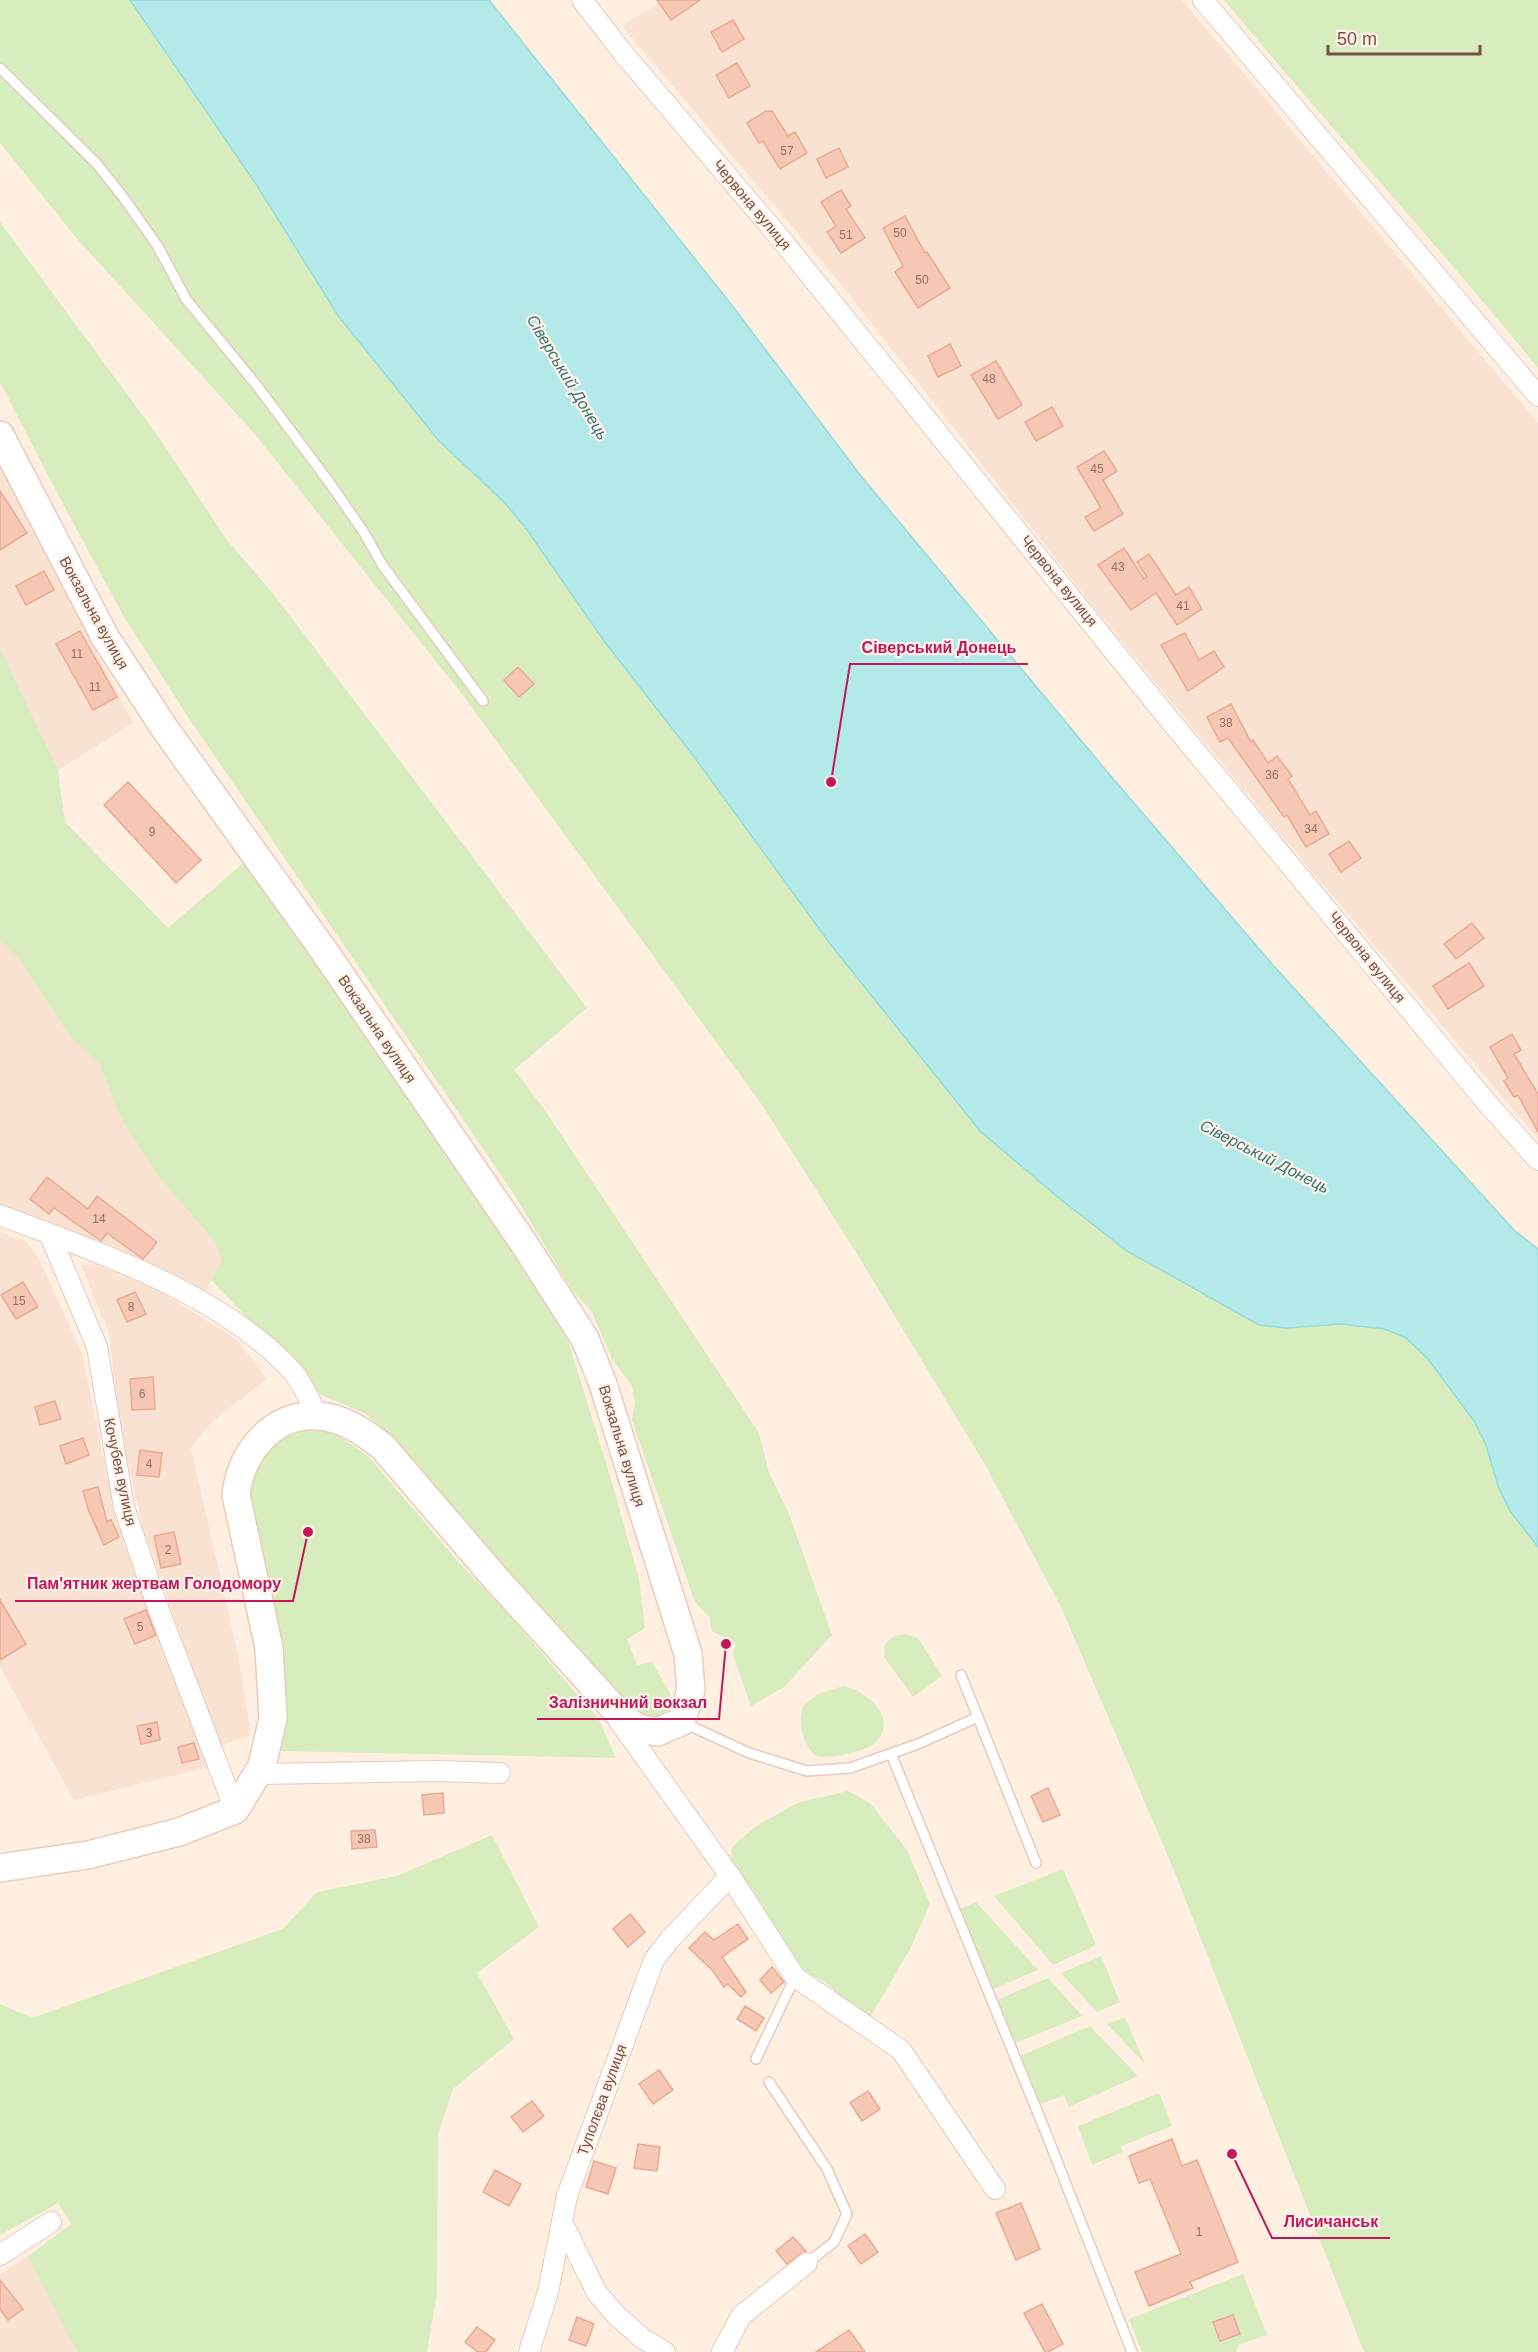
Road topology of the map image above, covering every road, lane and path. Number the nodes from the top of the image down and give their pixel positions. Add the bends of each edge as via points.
1 (582, 0) edge
2 (1203, 0) edge
3 (0, 68) edge
4 (1538, 396) edge
5 (0, 435) edge
6 (483, 701) dead end
7 (1538, 1160) edge
8 (0, 1215) edge
9 (50, 1234) junction
10 (318, 1416) junction
11 (961, 1675) dead end
12 (600, 1694) junction
13 (978, 1717) junction
14 (681, 1722) junction
15 (891, 1754) junction
16 (500, 1773) dead end
17 (257, 1774) junction
18 (235, 1810) junction
19 (1036, 1863) dead end
20 (0, 1868) edge
21 (730, 1876) junction
22 (795, 1977) junction
23 (756, 2059) dead end
24 (769, 2082) dead end
25 (995, 2189) dead end
26 (51, 2222) dead end
27 (564, 2226) junction
28 (0, 2255) edge
29 (807, 2263) joint
30 (530, 2352) edge
31 (665, 2352) edge
32 (722, 2352) edge
33 (1132, 2352) edge

1 - 7 street, Червона вулиця via 894,376 1168,718
2 - 4 street
3 - 6 lane via 97,164 133,210 186,299 329,482 383,566
5 - 14 main road, Вокзальна вулиця via 105,638 165,729 322,948 585,1339 603,1384 688,1654 691,1690
8 - 9 street
9 - 10 street via 158,1280 237,1322 294,1373
9 - 18 street, Кочубея вулиця via 97,1347 124,1507
10 - 12 main road via 363,1431 383,1447
10 - 17 main road via 301,1416 266,1434 251,1450 238,1478 236,1495 269,1648 273,1718
11 - 13 lane
12 - 14 main road via 637,1728 657,1732
12 - 21 street
13 - 15 lane
13 - 19 lane
14 - 15 lane via 749,1753 807,1771 850,1768
15 - 33 lane
16 - 17 street
17 - 18 main road
18 - 20 main road via 179,1832 88,1855
21 - 22 street
21 - 27 street, Туполєва вулиця via 654,1960 567,2196
22 - 23 lane
22 - 25 street via 902,2050
24 - 29 lane via 827,2169 847,2214 834,2242
26 - 28 street
27 - 30 street, Туполєва вулиця
27 - 31 street via 597,2293 642,2338
29 - 32 street via 741,2316

